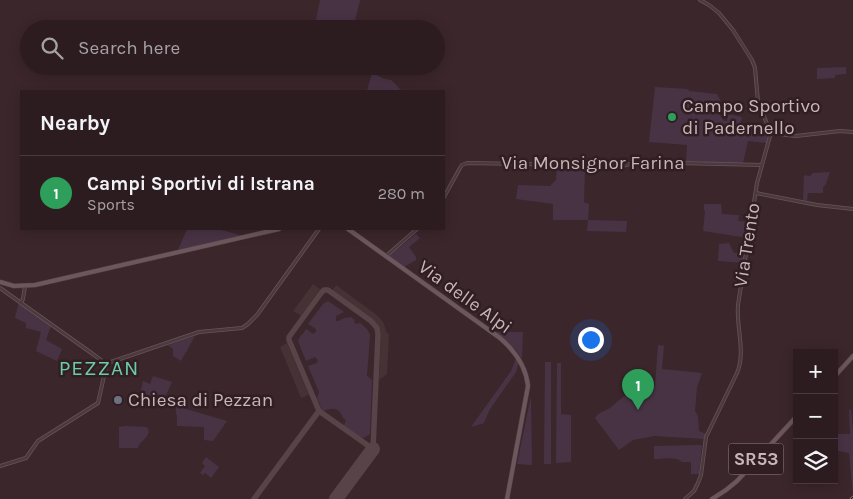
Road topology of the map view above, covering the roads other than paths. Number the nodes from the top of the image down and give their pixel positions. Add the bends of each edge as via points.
1 (700, 0) edge
2 (853, 132) edge
3 (770, 133) junction
4 (762, 165) junction
5 (756, 193) junction
6 (445, 195) edge
7 (853, 209) edge
8 (275, 230) edge
9 (320, 230) edge
10 (349, 230) edge
11 (416, 230) edge
12 (386, 256) junction
13 (0, 282) edge
14 (25, 286) junction
15 (1, 289) edge
16 (21, 303) junction
17 (853, 356) edge
18 (104, 362) junction
19 (838, 373) edge
20 (793, 420) edge
21 (0, 466) edge
22 (507, 499) edge
23 (685, 499) edge
24 (712, 499) edge

1 - 3 street via 719,13 752,60 758,102
2 - 3 street via 801,136
3 - 4 street, Via Trento
4 - 5 street, Via Trento
4 - 6 street, Via Monsignor Farina via 467,163 460,168
5 - 7 street
5 - 23 street, Via Trento via 738,305 741,359 706,437 698,483
8 - 14 main road
9 - 18 street via 257,315 242,328 199,332
10 - 12 main road, Via delle Alpi
11 - 12 street
12 - 22 main road, Via delle Alpi via 500,338 526,372 528,386
13 - 14 main road
14 - 16 street
15 - 16 street
16 - 18 street
17 - 19 main road
18 - 21 street via 98,403 38,441 26,458
20 - 24 main road, SR53 via 737,481

